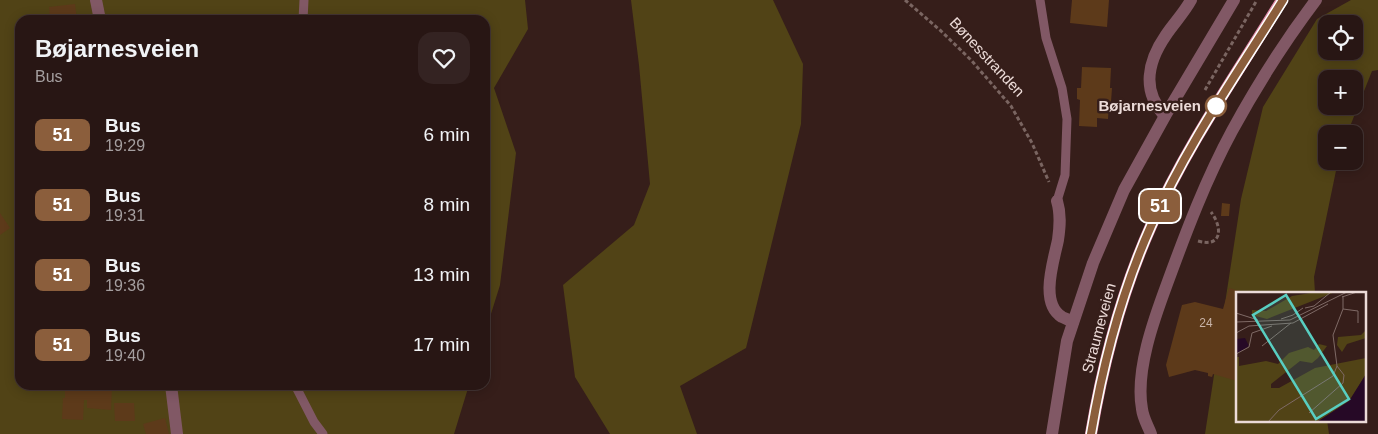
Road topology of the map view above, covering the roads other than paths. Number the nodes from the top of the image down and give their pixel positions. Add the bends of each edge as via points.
1 (96, 0) edge
2 (304, 0) edge
3 (1040, 0) edge
4 (1191, 0) edge
5 (1234, 0) edge
6 (1282, 0) edge
7 (1316, 0) edge
8 (99, 15) edge
9 (303, 15) edge
10 (1165, 116) junction
11 (1058, 201) joint
12 (1073, 322) junction
13 (171, 390) edge
14 (298, 390) edge
15 (177, 434) edge
16 (323, 434) edge
17 (1052, 434) edge
18 (1091, 434) edge
19 (1151, 434) edge

1 - 8 street
2 - 9 lane
3 - 11 lane via 1046,38 1062,88 1067,119 1065,175
4 - 10 street via 1166,34 1150,66 1150,89 1158,109
5 - 10 street
6 - 18 main road, Straumeveien via 1193,144 1151,226 1114,326
7 - 19 street via 1252,96 1204,188 1184,237 1158,309 1142,371 1142,408
10 - 12 street via 1124,190 1093,262
11 - 12 street via 1060,222 1049,293 1056,311
12 - 17 street
13 - 15 street
14 - 16 lane

